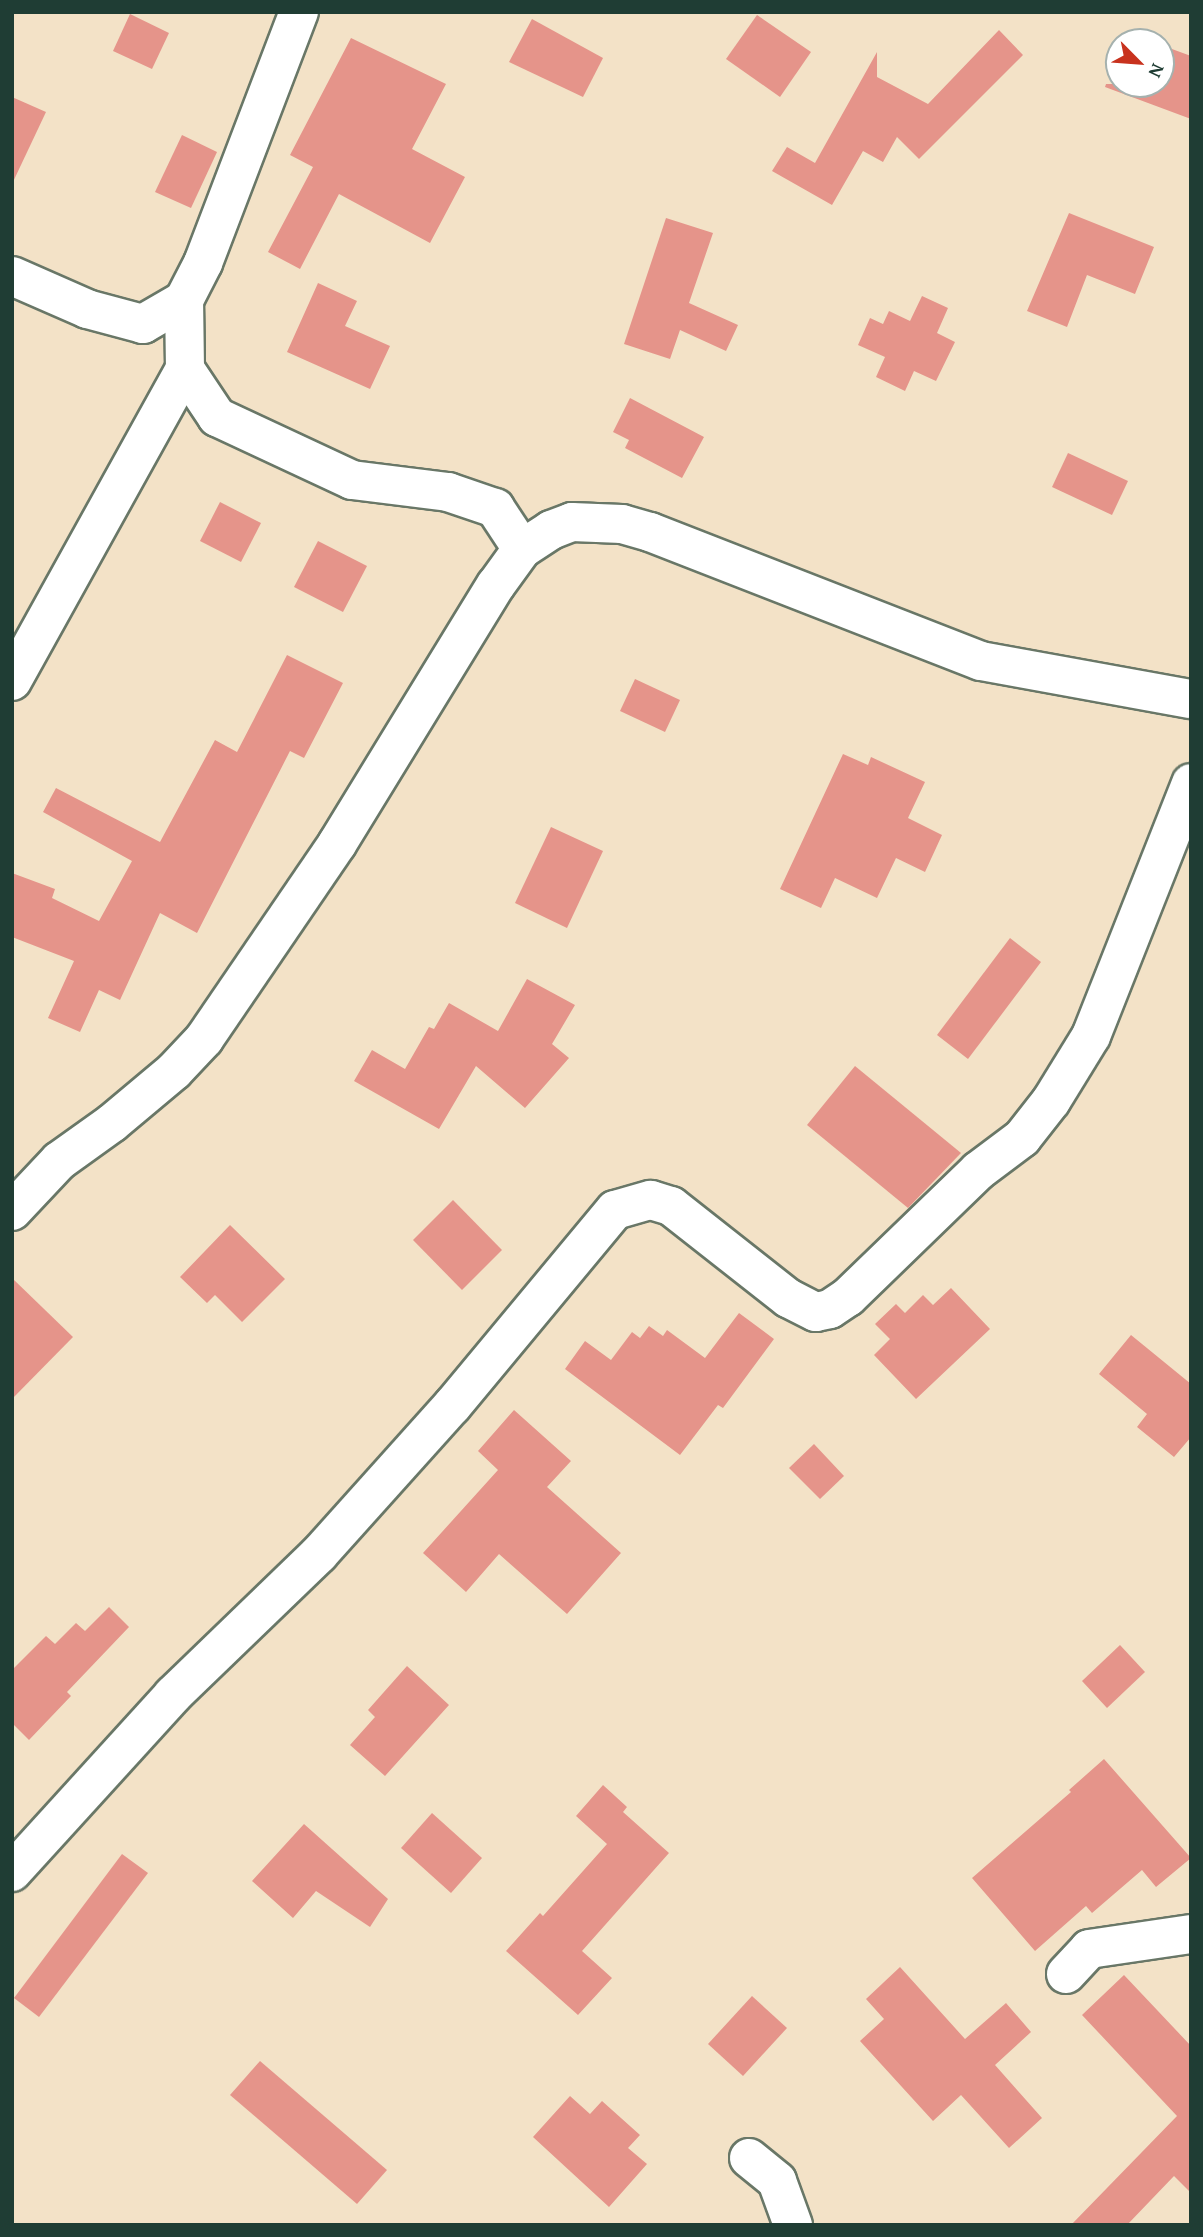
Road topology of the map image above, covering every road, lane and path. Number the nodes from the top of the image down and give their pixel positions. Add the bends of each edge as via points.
1 (299, 12) edge
2 (12, 276) edge
3 (184, 300) junction
4 (184, 369) junction
5 (522, 549) junction
6 (12, 681) edge
7 (1191, 699) edge
8 (1191, 783) edge
9 (12, 1211) edge
10 (12, 1872) edge
11 (1191, 1934) edge
12 (1066, 1974) dead end
13 (749, 2158) dead end
14 (793, 2225) edge

1 - 3 street via 203,263
2 - 3 street via 87,309 143,324
3 - 4 street
4 - 5 street via 217,417 352,480 448,492 495,508
4 - 6 street
5 - 7 street via 572,522 622,524 981,661
5 - 9 street via 323,866 204,1039 174,1071 59,1161
8 - 10 street via 1091,1035 1051,1101 1022,1138 978,1171 848,1297 816,1312 788,1298 671,1206 651,1200 615,1210 452,1406 319,1554 173,1695
11 - 12 street via 1089,1949
13 - 14 street via 778,2181

